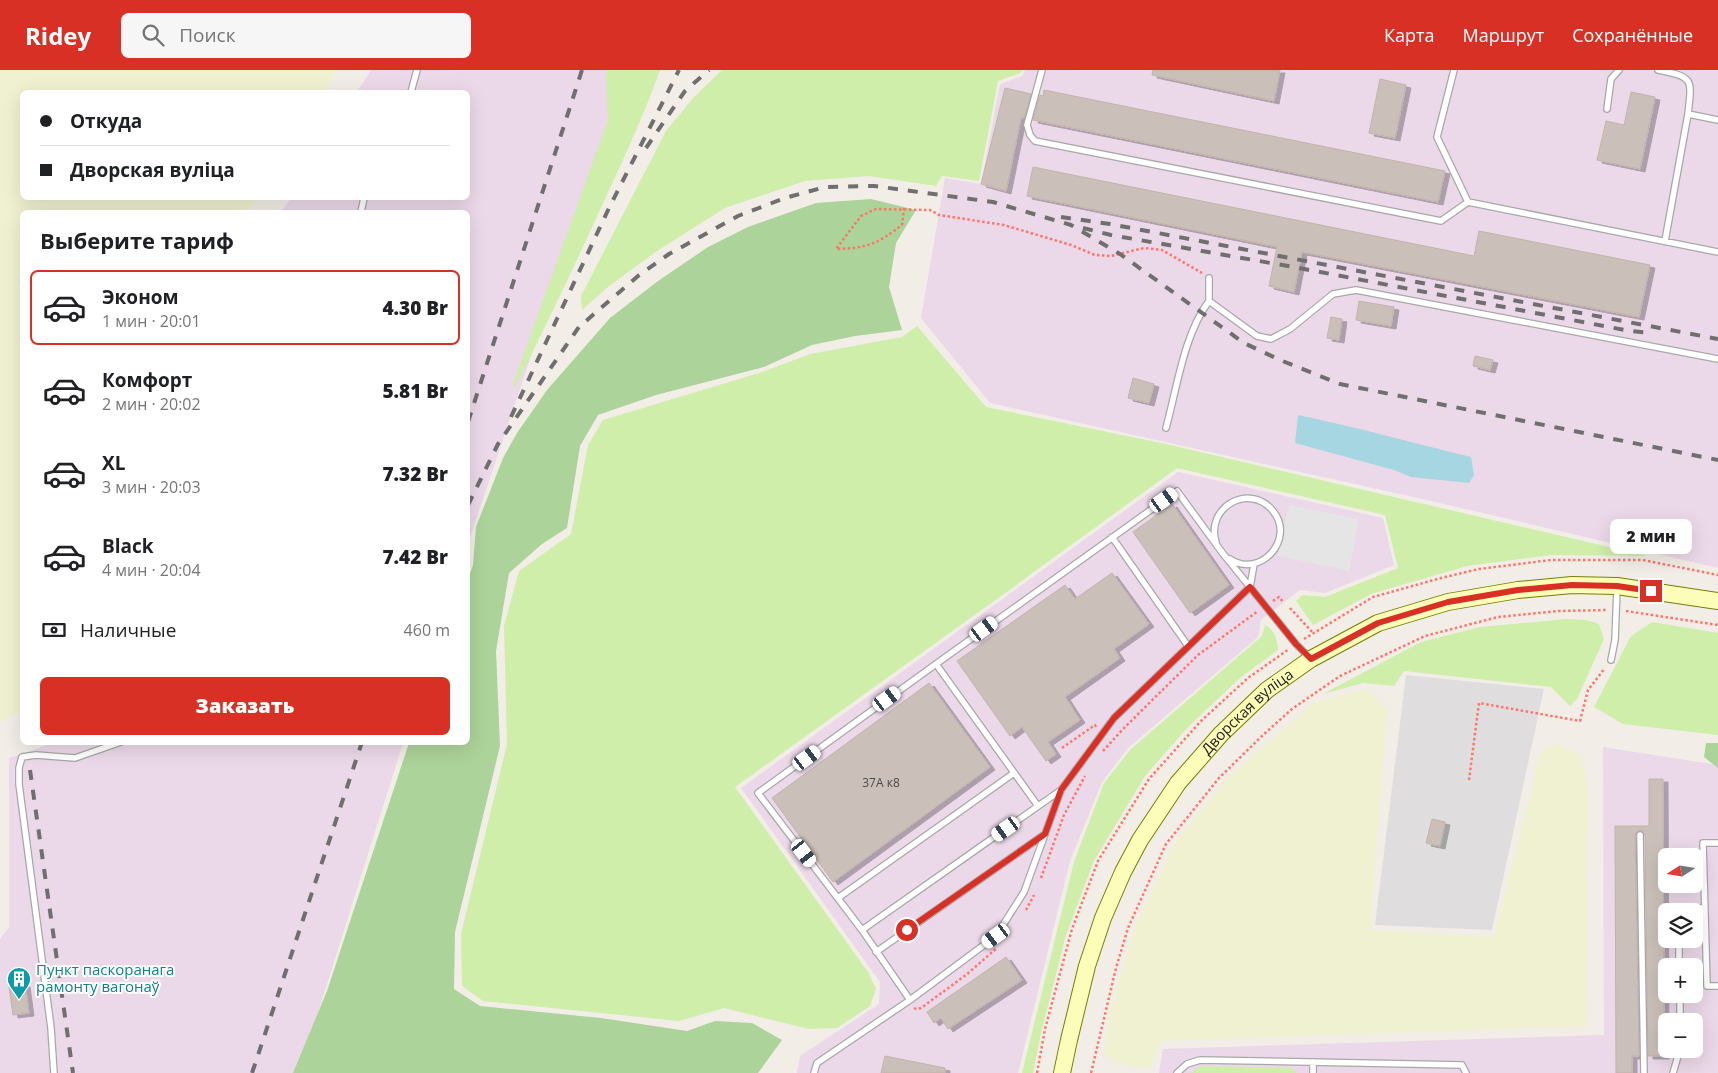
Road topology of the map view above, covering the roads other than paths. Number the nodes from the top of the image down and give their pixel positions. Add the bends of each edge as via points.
1 (417, 70) edge
2 (1042, 70) edge
3 (1454, 70) edge
4 (1619, 70) edge
5 (1658, 70) edge
6 (412, 90) edge
7 (1607, 109) dead end
8 (1688, 114) junction
9 (1718, 120) edge
10 (1468, 202) junction
11 (1665, 241) junction
12 (1718, 252) edge
13 (1209, 278) road end
14 (1209, 301) junction
15 (1718, 359) edge
16 (1166, 428) dead end
17 (1112, 537) junction
18 (1218, 546) junction
19 (1224, 555) junction
20 (1254, 564) junction
21 (1617, 586) junction
22 (1250, 587) junction
23 (1718, 601) edge
24 (1188, 646) junction
25 (1311, 659) junction
26 (1611, 660) road end
27 (936, 664) junction
28 (112, 745) edge
29 (1014, 774) junction
30 (1061, 790) junction
31 (1038, 806) junction
32 (1045, 834) junction
33 (1640, 835) dead end
34 (1718, 843) edge
35 (838, 898) junction
36 (1705, 908) joint
37 (862, 930) junction
38 (876, 952) junction
39 (1718, 986) edge
40 (910, 1000) junction
41 (1677, 1058) edge
42 (1313, 1062) junction
43 (54, 1073) edge
44 (814, 1073) edge
45 (1062, 1073) edge
46 (1176, 1073) edge
47 (1313, 1073) edge
48 (1466, 1073) edge
49 (1644, 1073) edge
50 (1673, 1073) edge

1 - 6 lane
2 - 10 lane via 1027,125 1035,141 1441,221
3 - 10 lane via 1437,137
4 - 7 lane via 1611,79
5 - 8 lane via 1682,74 1689,82
8 - 9 lane
8 - 11 lane
10 - 11 lane
11 - 12 lane
13 - 14 lane
14 - 15 lane via 1257,336 1271,339 1290,329 1333,294 1356,290
14 - 16 lane via 1192,330
17 - 18 lane via 1177,491
17 - 24 lane
17 - 27 lane
18 - 19 lane
18 - 20 lane via 1214,526 1224,507 1244,498 1265,503 1274,511 1280,532 1273,553
19 - 20 lane via 1232,561
19 - 22 lane
20 - 22 lane
21 - 23 street, Дворская вуліца
21 - 25 street, Дворская вуліца via 1572,585 1448,602 1378,623
21 - 26 lane
22 - 24 lane
22 - 25 lane
24 - 30 lane via 1114,718
25 - 45 street, Дворская вуліца via 1267,690 1221,734 1178,783 1140,840 1103,918 1087,966
27 - 29 lane
27 - 35 lane via 758,793
28 - 43 lane via 75,758 36,755 22,758 19,768
29 - 31 lane
29 - 35 lane
30 - 31 lane
30 - 32 lane
31 - 37 lane
32 - 38 lane
32 - 40 lane via 1024,892 996,936
33 - 49 lane
34 - 36 lane via 1703,843
35 - 37 lane
36 - 39 lane via 1707,986
37 - 38 lane
38 - 40 lane
40 - 44 lane via 816,1063
41 - 50 lane
42 - 46 lane via 1200,1060 1187,1064
42 - 47 lane
42 - 48 lane via 1462,1065

